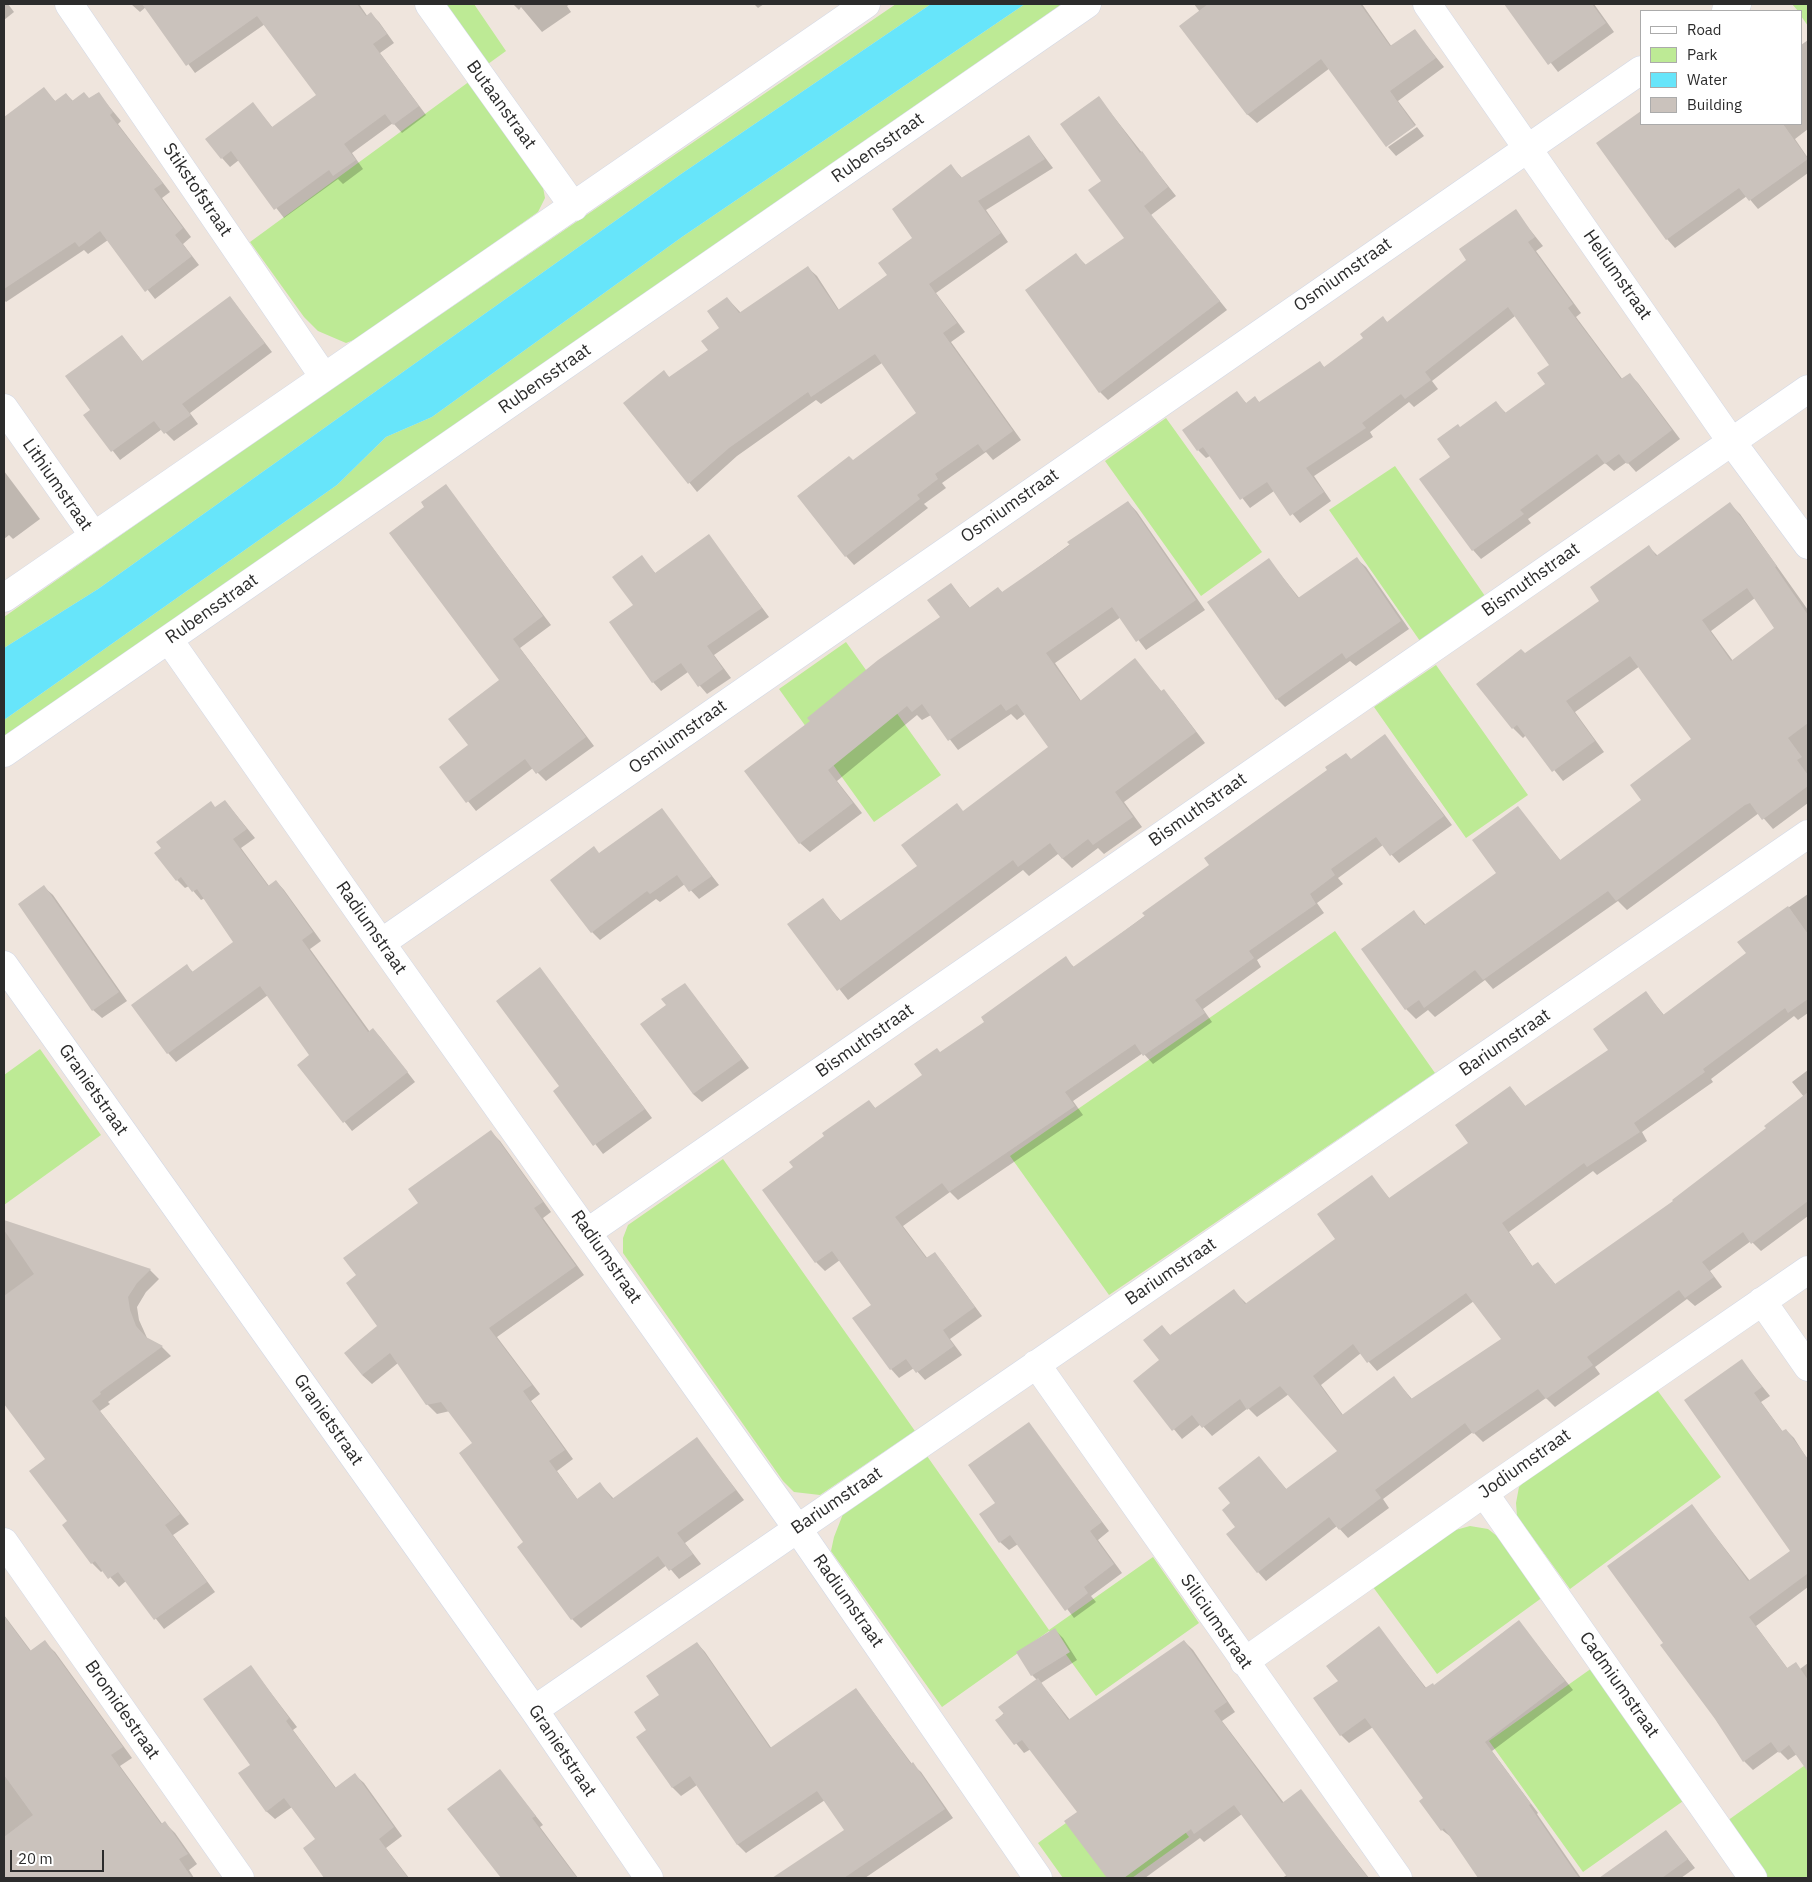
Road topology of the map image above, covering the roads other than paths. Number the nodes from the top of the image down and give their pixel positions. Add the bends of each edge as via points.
1 (69, 4) edge
2 (429, 4) edge
3 (866, 4) edge
4 (1087, 4) edge
5 (1427, 4) edge
6 (1640, 71) edge
7 (1528, 146) junction
8 (574, 207) junction
9 (324, 377) junction
10 (1808, 389) edge
11 (4, 408) edge
12 (1731, 441) junction
13 (94, 536) junction
14 (1808, 545) edge
15 (4, 598) edge
16 (169, 640) junction
17 (4, 753) edge
18 (1808, 834) edge
19 (381, 943) junction
20 (4, 965) edge
21 (588, 1232) junction
22 (1808, 1270) edge
23 (1762, 1301) junction
24 (1036, 1364) junction
25 (1808, 1367) edge
26 (1484, 1493) junction
27 (797, 1528) junction
28 (4, 1542) edge
29 (1244, 1662) junction
30 (534, 1710) junction
31 (240, 1878) edge
32 (649, 1878) edge
33 (1038, 1878) edge
34 (1398, 1878) edge
35 (1753, 1878) edge

1 - 9 street, Stikstofstraat
2 - 8 street, Butaanstraat
3 - 8 street
4 - 16 street, Rubensstraat
5 - 7 street, Heliumstraat
6 - 7 street, Osmiumstraat
7 - 12 street, Heliumstraat
7 - 19 street, Osmiumstraat
8 - 9 street
9 - 13 street
10 - 12 street, Bismuthstraat
11 - 13 street, Lithiumstraat
12 - 14 street, Heliumstraat
12 - 21 street, Bismuthstraat
13 - 15 street
16 - 17 street, Rubensstraat
16 - 19 street, Radiumstraat
18 - 24 street, Bariumstraat
19 - 21 street, Radiumstraat
20 - 30 street, Granietstraat
21 - 27 street, Radiumstraat
22 - 23 street, Jodiumstraat
23 - 25 street
23 - 26 street, Jodiumstraat
24 - 27 street, Bariumstraat
24 - 29 street, Siliciumstraat
26 - 29 street, Jodiumstraat
26 - 35 street, Cadmiumstraat
27 - 30 street, Bariumstraat
27 - 33 street, Radiumstraat
28 - 31 street, Bromidestraat
29 - 34 street, Siliciumstraat
30 - 32 street, Granietstraat

